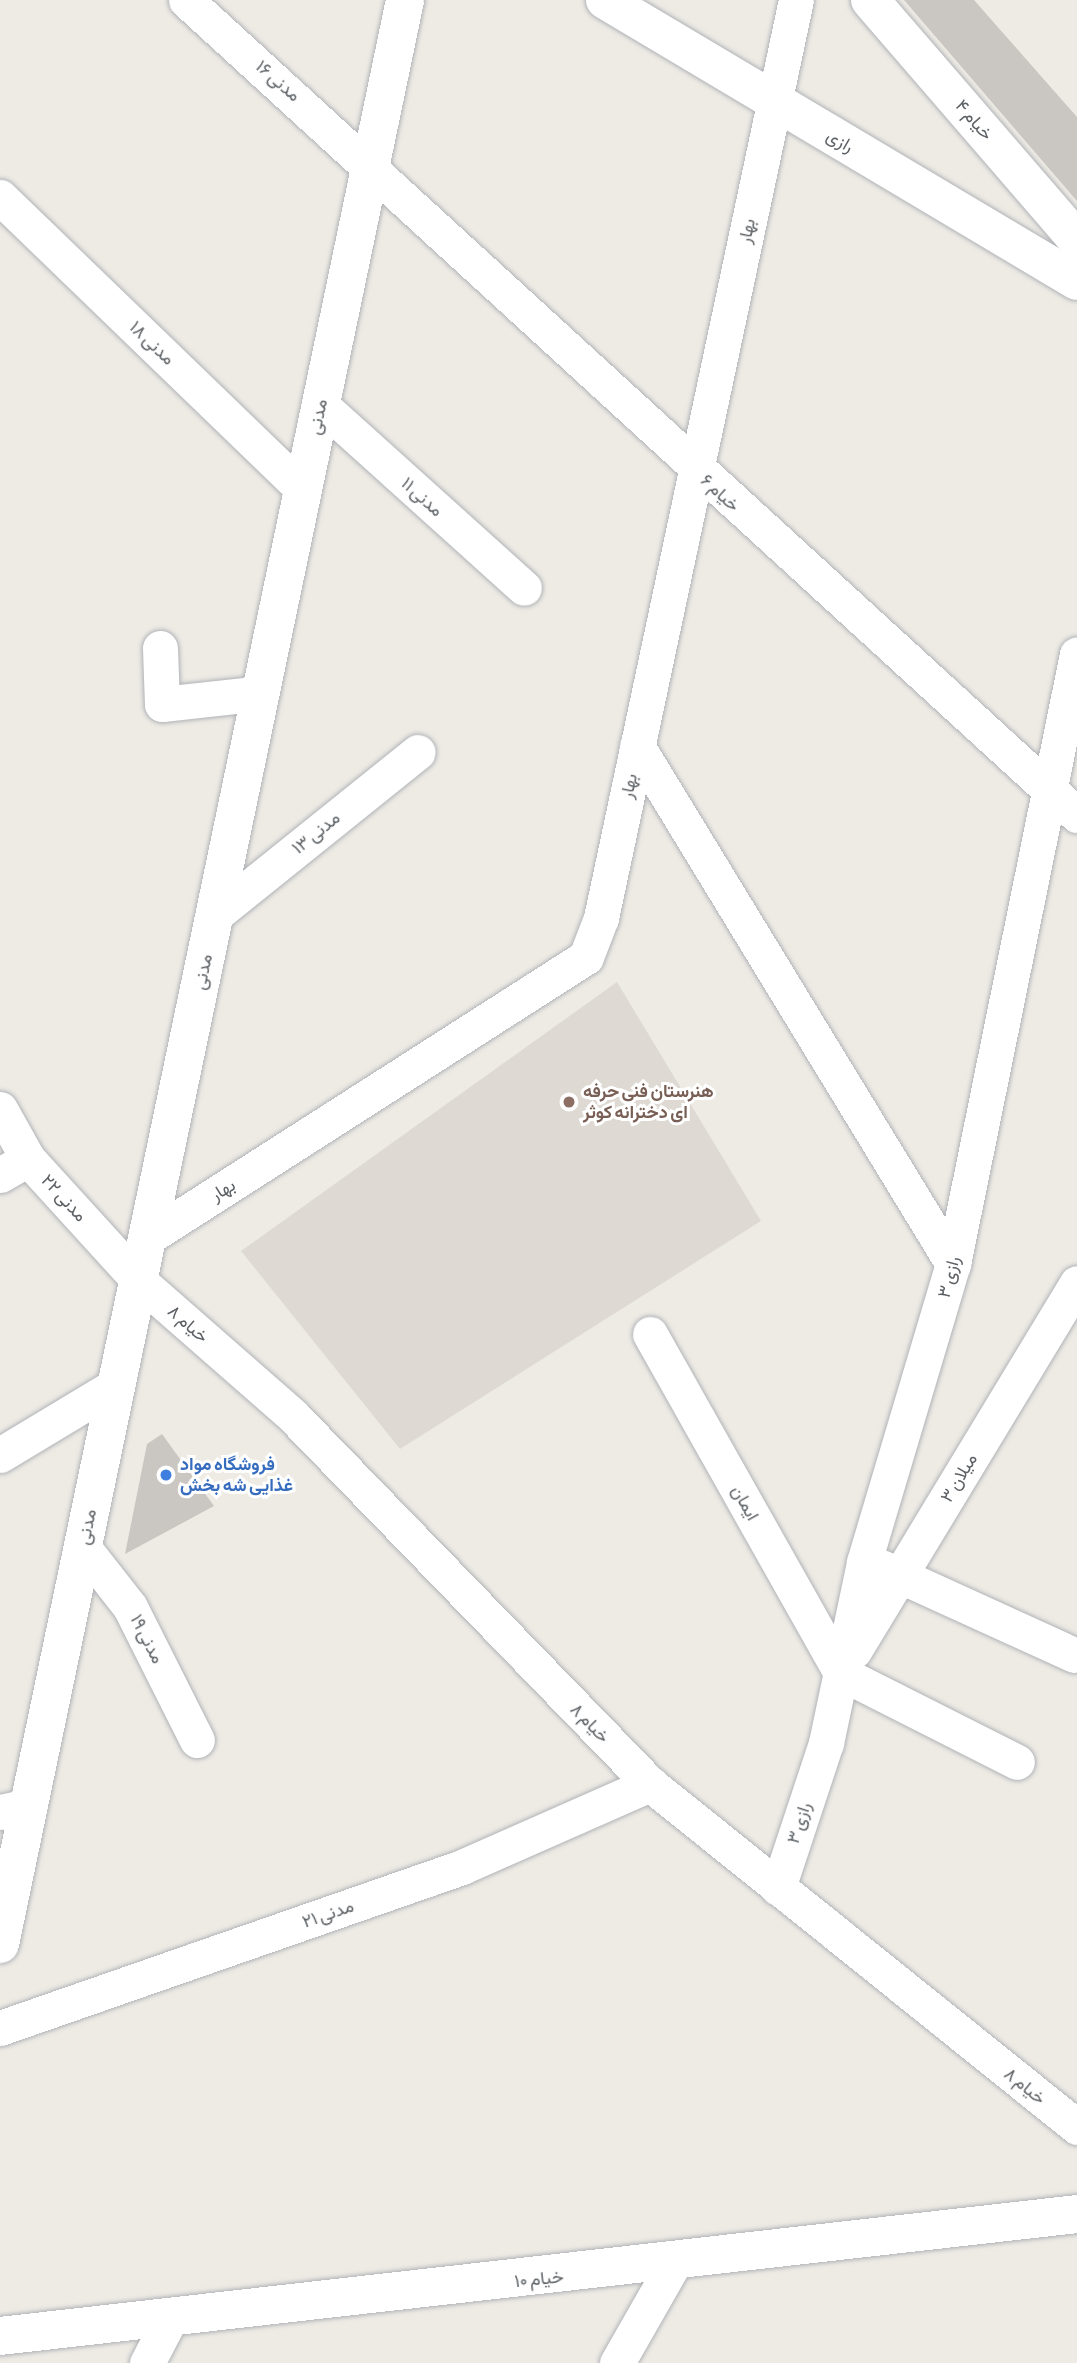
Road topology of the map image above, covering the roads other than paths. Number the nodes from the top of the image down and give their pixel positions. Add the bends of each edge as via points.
1 (186, 0) edge
2 (405, 0) edge
3 (605, 0) edge
4 (796, 0) edge
5 (870, 0) edge
6 (775, 103) junction
7 (371, 163) junction
8 (0, 197) edge
9 (1077, 240) edge
10 (1077, 281) edge
11 (321, 405) junction
12 (696, 471) junction
13 (303, 489) junction
14 (524, 588) dead end
15 (160, 648) dead end
16 (1077, 654) edge
17 (261, 693) junction
18 (637, 746) junction
19 (418, 752) dead end
20 (1049, 786) junction
21 (1077, 815) edge
22 (215, 915) junction
23 (0, 1109) edge
24 (14, 1167) edge
25 (147, 1238) junction
26 (953, 1264) junction
27 (138, 1280) junction
28 (1077, 1283) edge
29 (650, 1334) dead end
30 (116, 1385) junction
31 (0, 1455) edge
32 (83, 1547) junction
33 (864, 1562) junction
34 (902, 1572) junction
35 (1074, 1655) dead end
36 (841, 1673) junction
37 (197, 1740) dead end
38 (1017, 1762) dead end
39 (650, 1784) junction
40 (14, 1809) edge
41 (778, 1888) junction
42 (0, 1944) edge
43 (0, 2028) edge
44 (1077, 2127) edge
45 (1077, 2214) edge
46 (673, 2265) junction
47 (170, 2319) junction
48 (0, 2336) edge
49 (147, 2363) edge
50 (617, 2363) edge

1 - 7 street, مدنی ۱۶
2 - 7 main road, مدنی
3 - 6 main road, رازی
4 - 6 street, بهار
5 - 9 main road, خیام ۴
6 - 10 main road, رازی
6 - 12 street, بهار
7 - 11 main road, مدنی
7 - 12 street, خیام ۶
8 - 13 street, مدنی ۱۸
11 - 13 main road, مدنی
11 - 14 street, مدنی ۱۱
12 - 18 street, بهار
12 - 20 street, خیام ۶
13 - 17 main road, مدنی
15 - 17 street via 162,704
16 - 20 street, رازی ۳
17 - 22 main road, مدنی
18 - 25 street, بهار via 586,957
18 - 26 street
19 - 22 street, مدنی ۱۳
20 - 21 street, خیام ۶
20 - 26 street, رازی ۳
22 - 25 main road, مدنی
23 - 24 street, مدنی ۲۲
24 - 27 street, مدنی ۲۲
25 - 27 main road, مدنی
26 - 33 street, رازی ۳
27 - 30 main road, مدنی
27 - 39 street, خیام ۸ via 292,1415
28 - 34 street, میلان ۳
29 - 36 street, ایمان
30 - 31 street
30 - 32 main road, مدنی
32 - 37 street, مدنی ۱۹ via 130,1607
32 - 40 main road, مدنی
33 - 34 street
33 - 36 street, رازی ۳
34 - 35 street
34 - 36 street, میلان ۳
36 - 38 street
36 - 41 street, رازی ۳
39 - 41 street, خیام ۸
39 - 43 street, مدنی ۲۱ via 462,1867
40 - 42 main road, مدنی
41 - 44 street, خیام ۸
45 - 46 main road, خیام ۱۰
46 - 47 main road, خیام ۱۰
46 - 50 street
47 - 48 main road, خیام ۱۰
47 - 49 street

